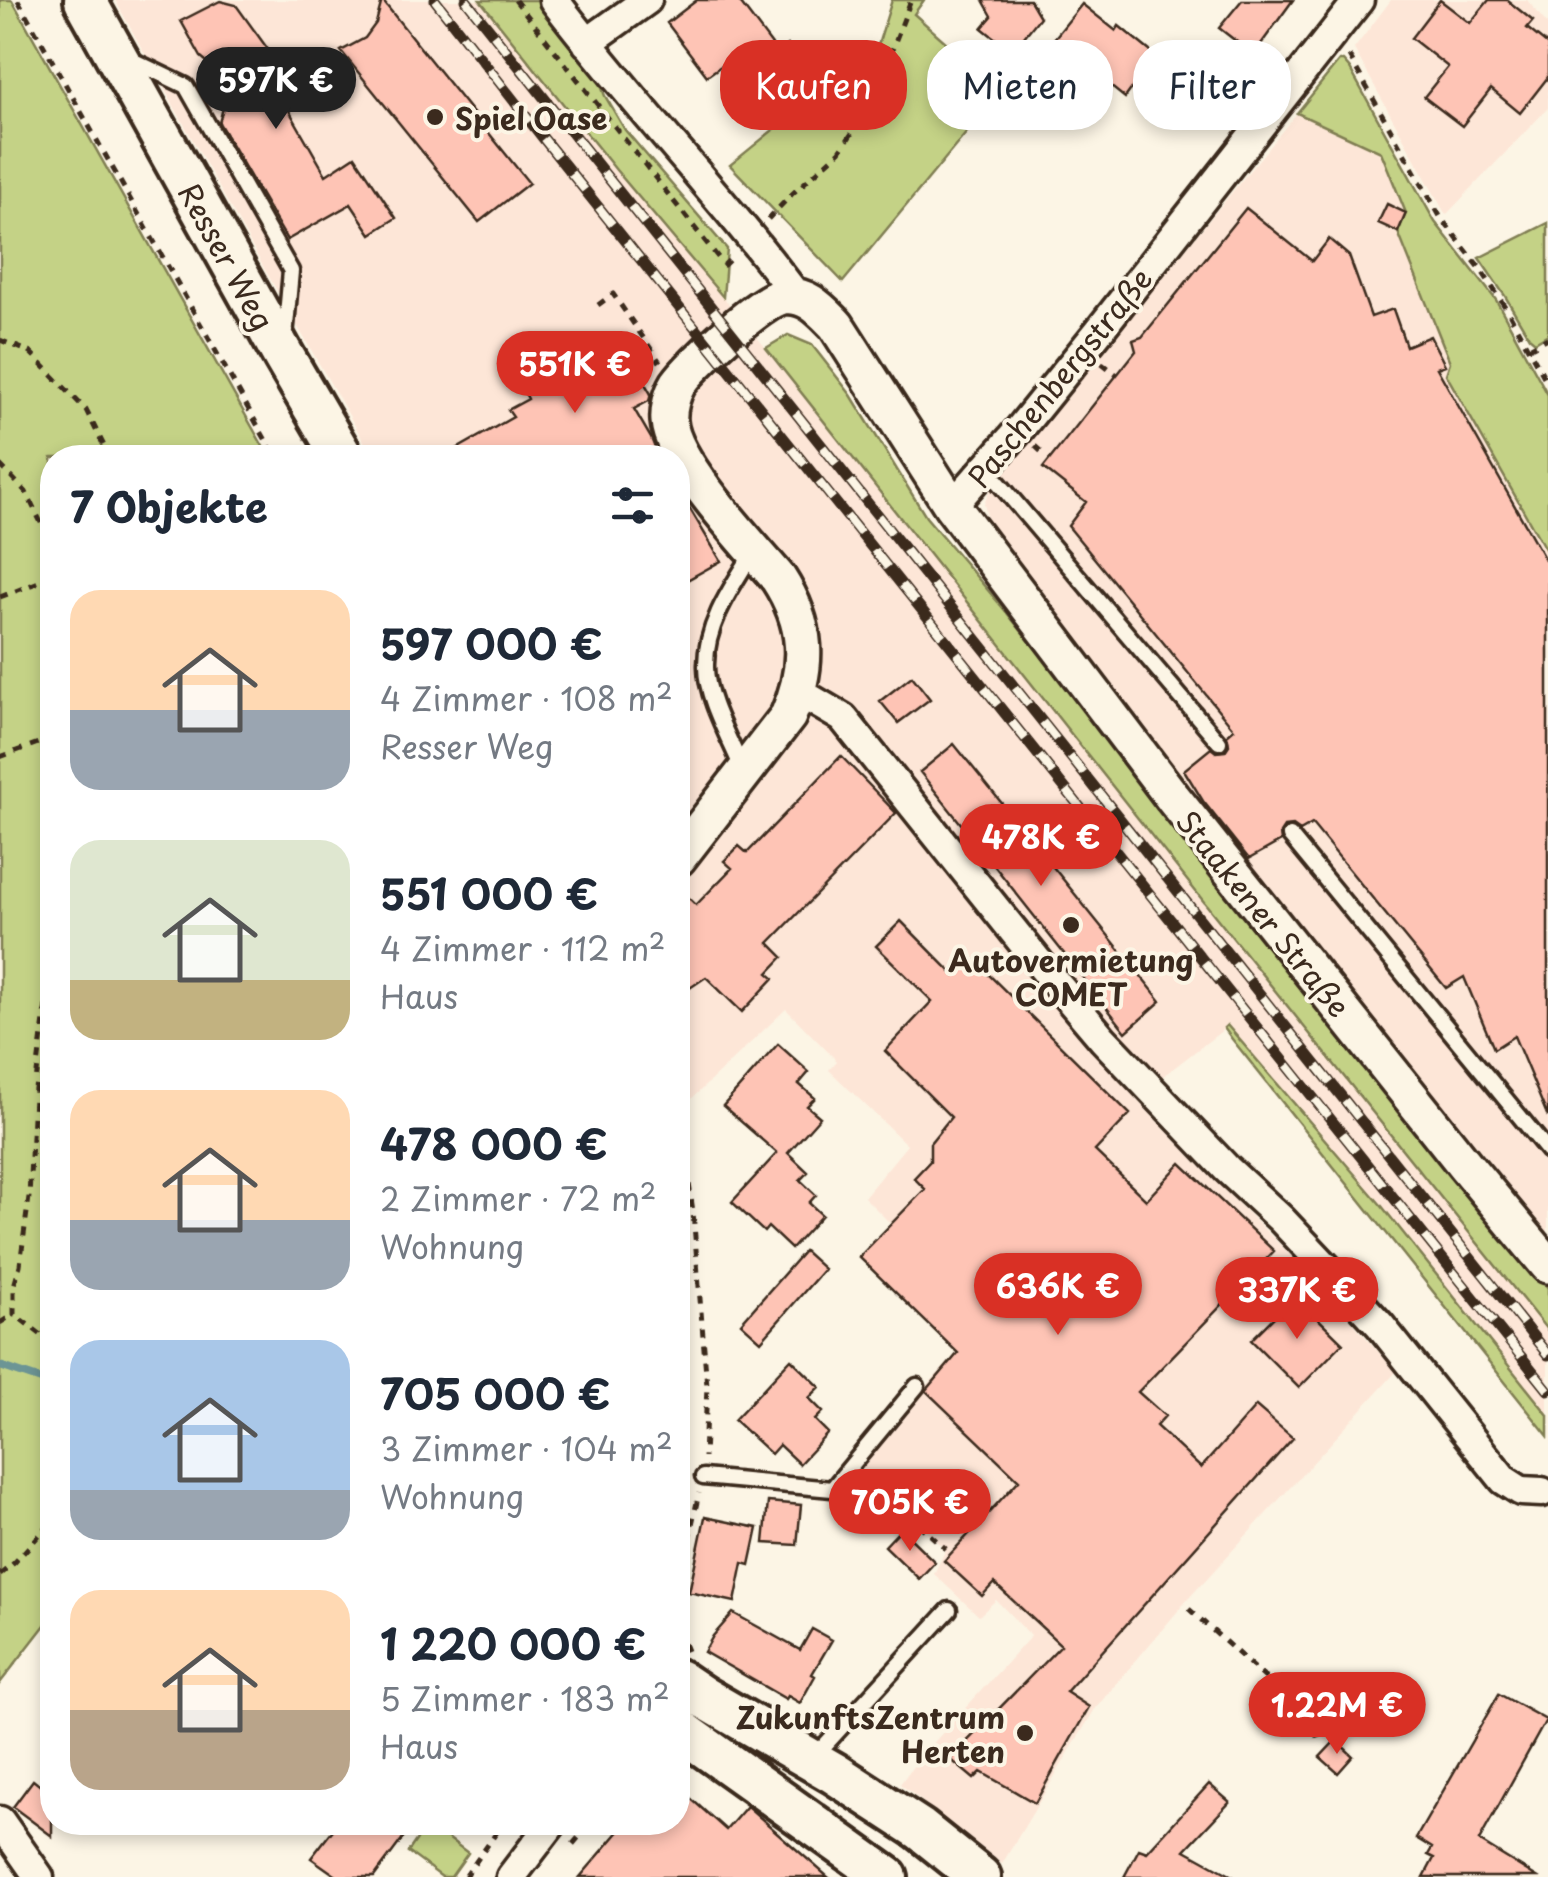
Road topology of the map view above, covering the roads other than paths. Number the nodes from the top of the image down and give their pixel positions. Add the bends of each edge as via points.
1 (85, 0) edge
2 (554, 0) edge
3 (647, 0) edge
4 (1359, 0) edge
5 (586, 43) junction
6 (798, 298) junction
7 (335, 445) edge
8 (677, 445) edge
9 (690, 468) edge
10 (986, 468) junction
11 (952, 506) junction
12 (754, 550) junction
13 (799, 692) junction
14 (1218, 742) dead end
15 (744, 774) junction
16 (1290, 836) dead end
17 (690, 843) edge
18 (1548, 1151) edge
19 (1548, 1265) edge
20 (917, 1386) dead end
21 (703, 1477) road end
22 (832, 1489) junction
23 (1542, 1492) dead end
24 (864, 1494) road end
25 (948, 1610) dead end
26 (690, 1688) edge
27 (690, 1737) edge
28 (811, 1760) junction
29 (0, 1821) edge
30 (542, 1835) edge
31 (40, 1877) edge
32 (511, 1877) edge
33 (886, 1877) edge
34 (980, 1877) edge

1 - 7 main road, Resser Weg
2 - 5 street
3 - 5 street
4 - 10 street, Paschenbergstraße
5 - 6 street
6 - 8 street via 785,296 751,314 678,384 669,421
6 - 11 street, Paschenbergstraße via 816,304 836,325
9 - 12 street
10 - 11 street, Paschenbergstraße
10 - 14 lane
11 - 19 street, Staakener Straße via 1173,798
12 - 13 street via 791,598 800,624
12 - 15 lane via 712,627 706,666
13 - 15 street
13 - 23 street via 842,718 1103,1039 1380,1325 1504,1480
15 - 17 street
16 - 18 lane
20 - 22 lane
21 - 22 lane
22 - 24 lane
25 - 28 lane
26 - 28 main road
27 - 33 main road
28 - 34 main road via 920,1829
29 - 31 street
30 - 32 street

